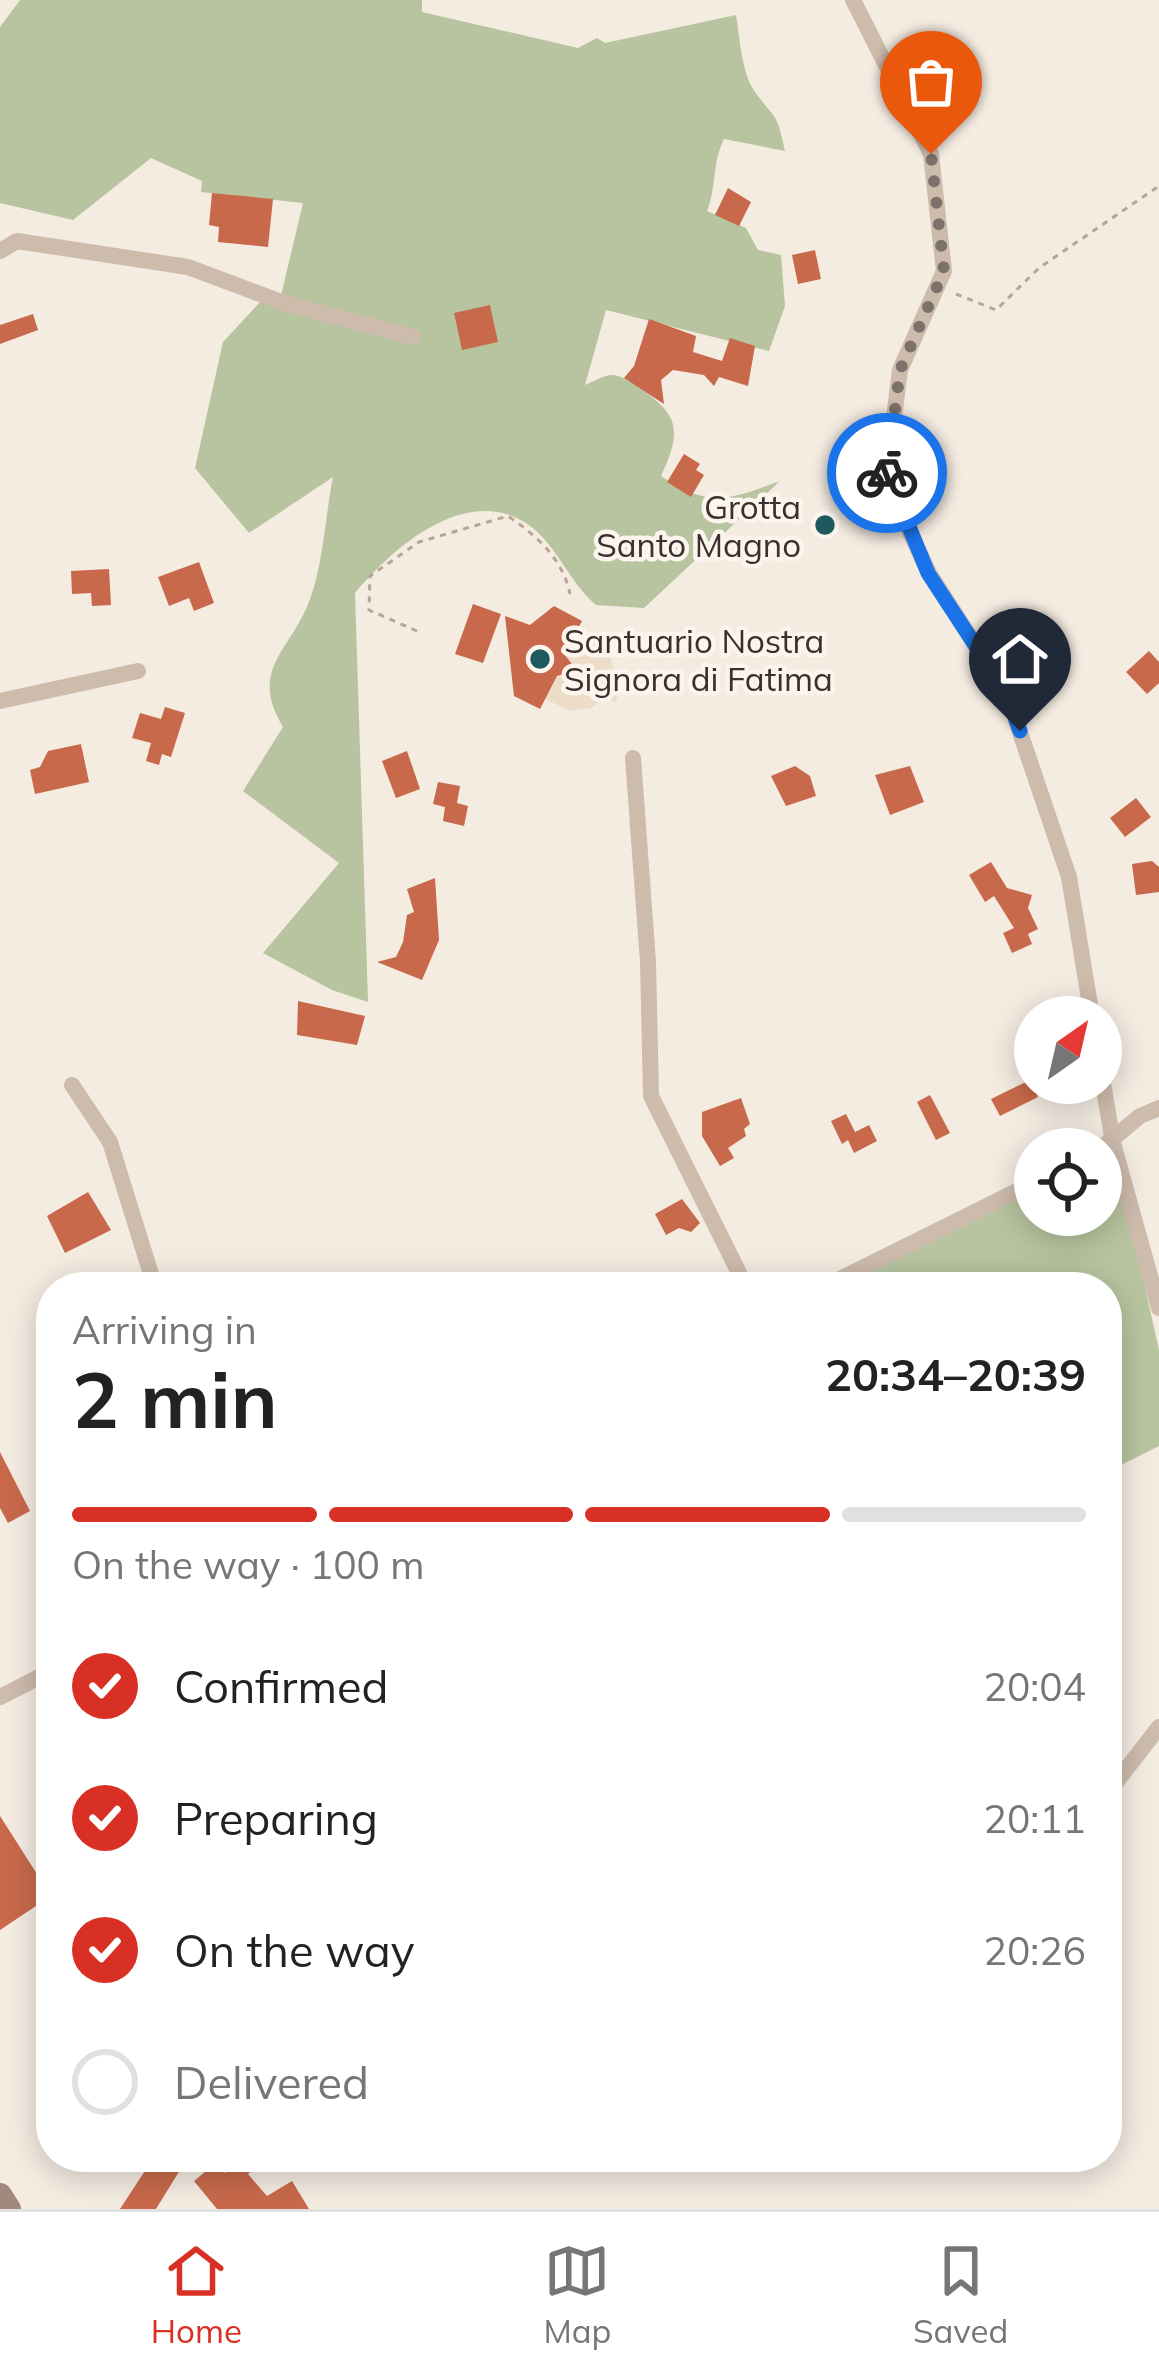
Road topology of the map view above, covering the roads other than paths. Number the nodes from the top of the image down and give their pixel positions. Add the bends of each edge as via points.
1 (854, 0) edge
2 (0, 250) edge
3 (413, 338) dead end
4 (138, 671) dead end
5 (0, 701) edge
6 (633, 758) dead end
7 (1089, 996) edge
8 (72, 1085) dead end
9 (1159, 1108) edge
10 (1122, 1132) edge
11 (1014, 1192) edge
12 (1122, 1193) edge
13 (150, 1272) edge
14 (739, 1272) edge
15 (854, 1272) edge
16 (1159, 1309) edge
17 (36, 1679) edge
18 (0, 1697) edge
19 (1159, 1727) edge
20 (1122, 1775) edge
21 (0, 2194) edge
22 (9, 2209) edge

1 - 7 street via 931,154 944,271 900,370 886,481 928,573 1007,694 1069,877
2 - 3 street via 17,241 188,267
4 - 5 street
6 - 14 street via 651,1096
8 - 13 street via 110,1142
9 - 10 street
11 - 15 street
12 - 16 street
17 - 18 street
19 - 20 street
21 - 22 main road

